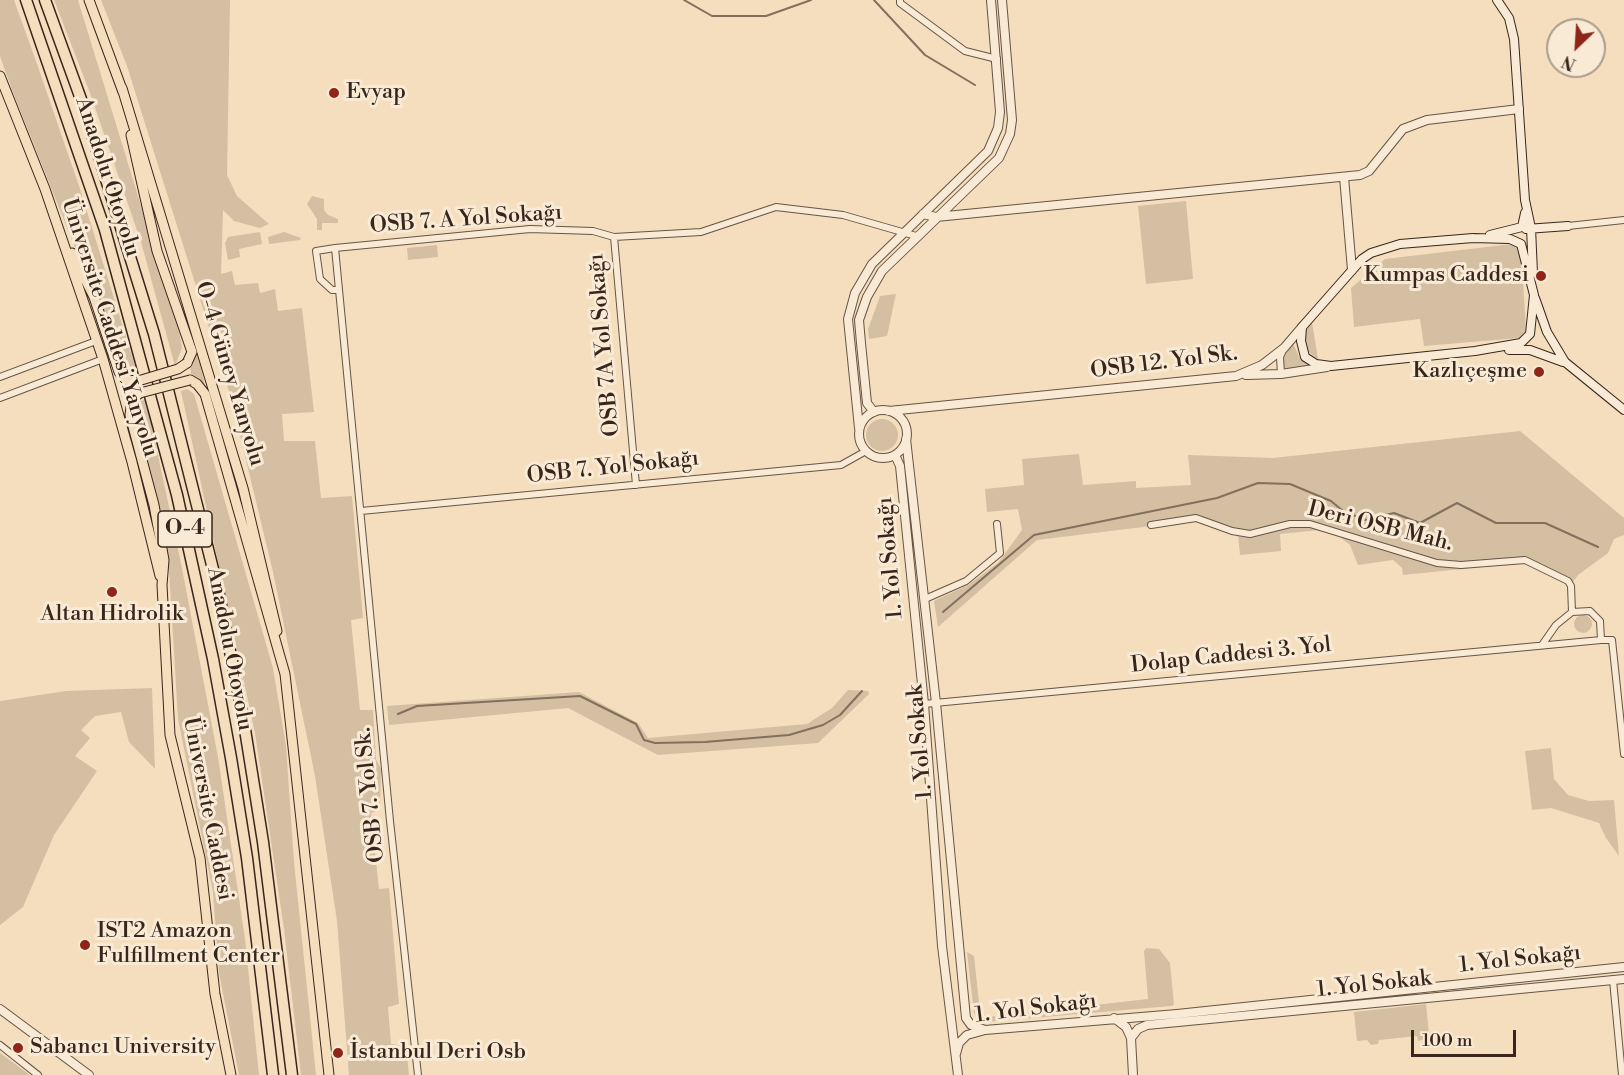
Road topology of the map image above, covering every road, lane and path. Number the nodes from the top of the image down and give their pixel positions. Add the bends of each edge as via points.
1 (26, 0) edge
2 (45, 0) edge
3 (89, 0) edge
4 (900, 0) edge
5 (991, 0) edge
6 (1002, 0) edge
7 (1497, 0) edge
8 (997, 59) junction
9 (0, 76) edge
10 (2, 86) edge
11 (122, 88) junction
12 (1519, 109) junction
13 (1344, 177) junction
14 (1525, 200) junction
15 (923, 214) junction
16 (936, 218) junction
17 (1529, 218) junction
18 (55, 219) junction
19 (1624, 220) edge
20 (1568, 226) junction
21 (1531, 228) junction
22 (1543, 228) junction
23 (1516, 230) junction
24 (905, 232) junction
25 (916, 236) junction
26 (614, 237) junction
27 (1473, 238) junction
28 (334, 248) junction
29 (1532, 248) junction
30 (1352, 270) junction
31 (338, 290) junction
32 (1534, 295) junction
33 (1302, 327) junction
34 (96, 342) junction
35 (1284, 348) junction
36 (1491, 349) junction
37 (103, 359) junction
38 (1565, 362) junction
39 (1331, 366) junction
40 (1281, 374) junction
41 (1236, 376) junction
42 (0, 377) edge
43 (0, 398) edge
44 (917, 406) junction
45 (1624, 410) edge
46 (889, 411) junction
47 (874, 412) junction
48 (902, 420) junction
49 (859, 428) junction
50 (906, 439) junction
51 (866, 451) junction
52 (895, 455) junction
53 (636, 484) junction
54 (361, 511) junction
55 (997, 524) dead end
56 (1151, 525) dead end
57 (162, 585) junction
58 (925, 599) junction
59 (1572, 612) junction
60 (1601, 640) junction
61 (1542, 645) junction
62 (285, 674) junction
63 (936, 703) junction
64 (924, 704) junction
65 (1624, 754) edge
66 (1624, 967) edge
67 (1612, 969) junction
68 (1624, 979) edge
69 (1613, 980) junction
70 (0, 1010) edge
71 (1114, 1018) junction
72 (1178, 1018) junction
73 (985, 1030) junction
74 (1131, 1038) junction
75 (0, 1045) edge
76 (956, 1054) junction
77 (1132, 1074) edge
78 (38, 1075) edge
79 (88, 1075) edge
80 (231, 1075) edge
81 (273, 1075) edge
82 (292, 1075) edge
83 (329, 1075) edge
84 (418, 1075) edge
85 (958, 1075) edge
86 (1622, 1075) edge

1 - 81 highway, Anadolu Otoyolu / O-4 via 105,230 177,495 231,758
2 - 82 highway, Anadolu Otoyolu / O-4 via 139,281 217,585 262,832
3 - 11 main road
4 - 8 street via 965,51
5 - 8 street
6 - 16 street via 1012,110 1010,134 999,158
7 - 12 main road via 1509,18 1514,39
8 - 15 street via 1000,112 988,151
9 - 10 main road, Üniversite Caddesi Yanyolu
10 - 18 main road, Üniversite Caddesi Yanyolu
11 - 18 main road, bridge via 158,251 192,352 187,363 138,381 126,380 119,372 94,297
11 - 62 main road, O-4 Güney Yanyolu via 243,488 268,585
12 - 13 street via 1427,120 1403,129 1369,171
12 - 14 main road
13 - 16 street
13 - 30 street
14 - 17 main road
14 - 23 main road via 1524,222
15 - 16 street
15 - 24 street
16 - 25 street
17 - 21 main road
17 - 22 street via 1535,226
18 - 34 main road, Üniversite Caddesi Yanyolu
19 - 20 street
20 - 22 main road
20 - 29 main road via 1539,235
21 - 22 main road
21 - 23 main road
21 - 29 main road
23 - 27 main road
24 - 25 street, OSB 7. A Yol Sokağı
24 - 26 street, OSB 7. A Yol Sokağı via 843,215 776,207 701,232
24 - 49 street via 872,264 855,293 848,319
25 - 47 street via 882,271 859,320 867,403
26 - 28 street, OSB 7. A Yol Sokağı via 592,231 530,229
26 - 53 street, OSB 7A Yol Sokağı
27 - 30 main road, OSB 12. Yol Sk. via 1384,247
27 - 32 main road via 1510,239 1521,244
28 - 31 street
28 - 31 street via 316,250 320,279 332,290
29 - 32 main road
30 - 33 main road, OSB 12. Yol Sk.
31 - 54 street
32 - 36 main road via 1527,339
32 - 38 main road via 1546,332
33 - 35 street, OSB 12. Yol Sk.
33 - 39 main road via 1305,357 1316,364
34 - 37 main road, Üniversite Caddesi Yanyolu
34 - 42 street
35 - 40 street
35 - 41 street, OSB 12. Yol Sk. via 1256,369
36 - 38 main road via 1530,350
36 - 39 main road
37 - 43 street
37 - 57 main road, Üniversite Caddesi Yanyolu
38 - 45 main road
39 - 40 street
40 - 41 street
41 - 44 street, OSB 12. Yol Sk.
44 - 46 street, OSB 12. Yol Sk.
44 - 48 street
46 - 47 street
46 - 48 street
47 - 49 street
48 - 50 street
49 - 51 street
50 - 52 street
50 - 58 street, 1. Yol Sokak
51 - 52 street via 880,458
51 - 53 street, OSB 7. Yol Sokağı via 841,465
52 - 64 street, 1. Yol Sokağı via 900,466
53 - 54 street, OSB 7. Yol Sokağı
54 - 84 street, OSB 7. Yol Sk.
55 - 58 street via 1000,553 966,581
56 - 59 street, Deri OSB Mah. via 1196,518 1250,534 1290,524 1310,524 1437,563 1525,560 1568,581
57 - 62 main road, bridge via 164,560 154,504 130,415 132,399 140,393 190,380 205,394
57 - 80 main road, Üniversite Caddesi via 170,735 200,858 215,994
58 - 63 street, 1. Yol Sokak
59 - 60 street via 1590,611 1600,621
59 - 61 street via 1556,625
60 - 61 street, Dolap Caddesi 3. Yol
60 - 65 street via 1612,639
61 - 63 street, Dolap Caddesi 3. Yol
62 - 83 main road
63 - 64 street, Dolap Caddesi 3. Yol
63 - 73 street, 1. Yol Sokak via 966,1018 971,1025
64 - 76 street, 1. Yol Sokağı via 942,946
66 - 67 street, 1. Yol Sokağı
67 - 69 street
67 - 72 street, 1. Yol Sokağı
68 - 69 street, 1. Yol Sokak
69 - 72 street, 1. Yol Sokak
69 - 86 street
70 - 79 street
71 - 72 street, 1. Yol Sokağı
71 - 73 street, 1. Yol Sokağı
71 - 74 street via 1126,1027
72 - 74 street, 1. Yol Sokak via 1147,1025
73 - 76 street, 1. Yol Sokağı via 968,1035
74 - 77 street
75 - 78 street
76 - 85 street

